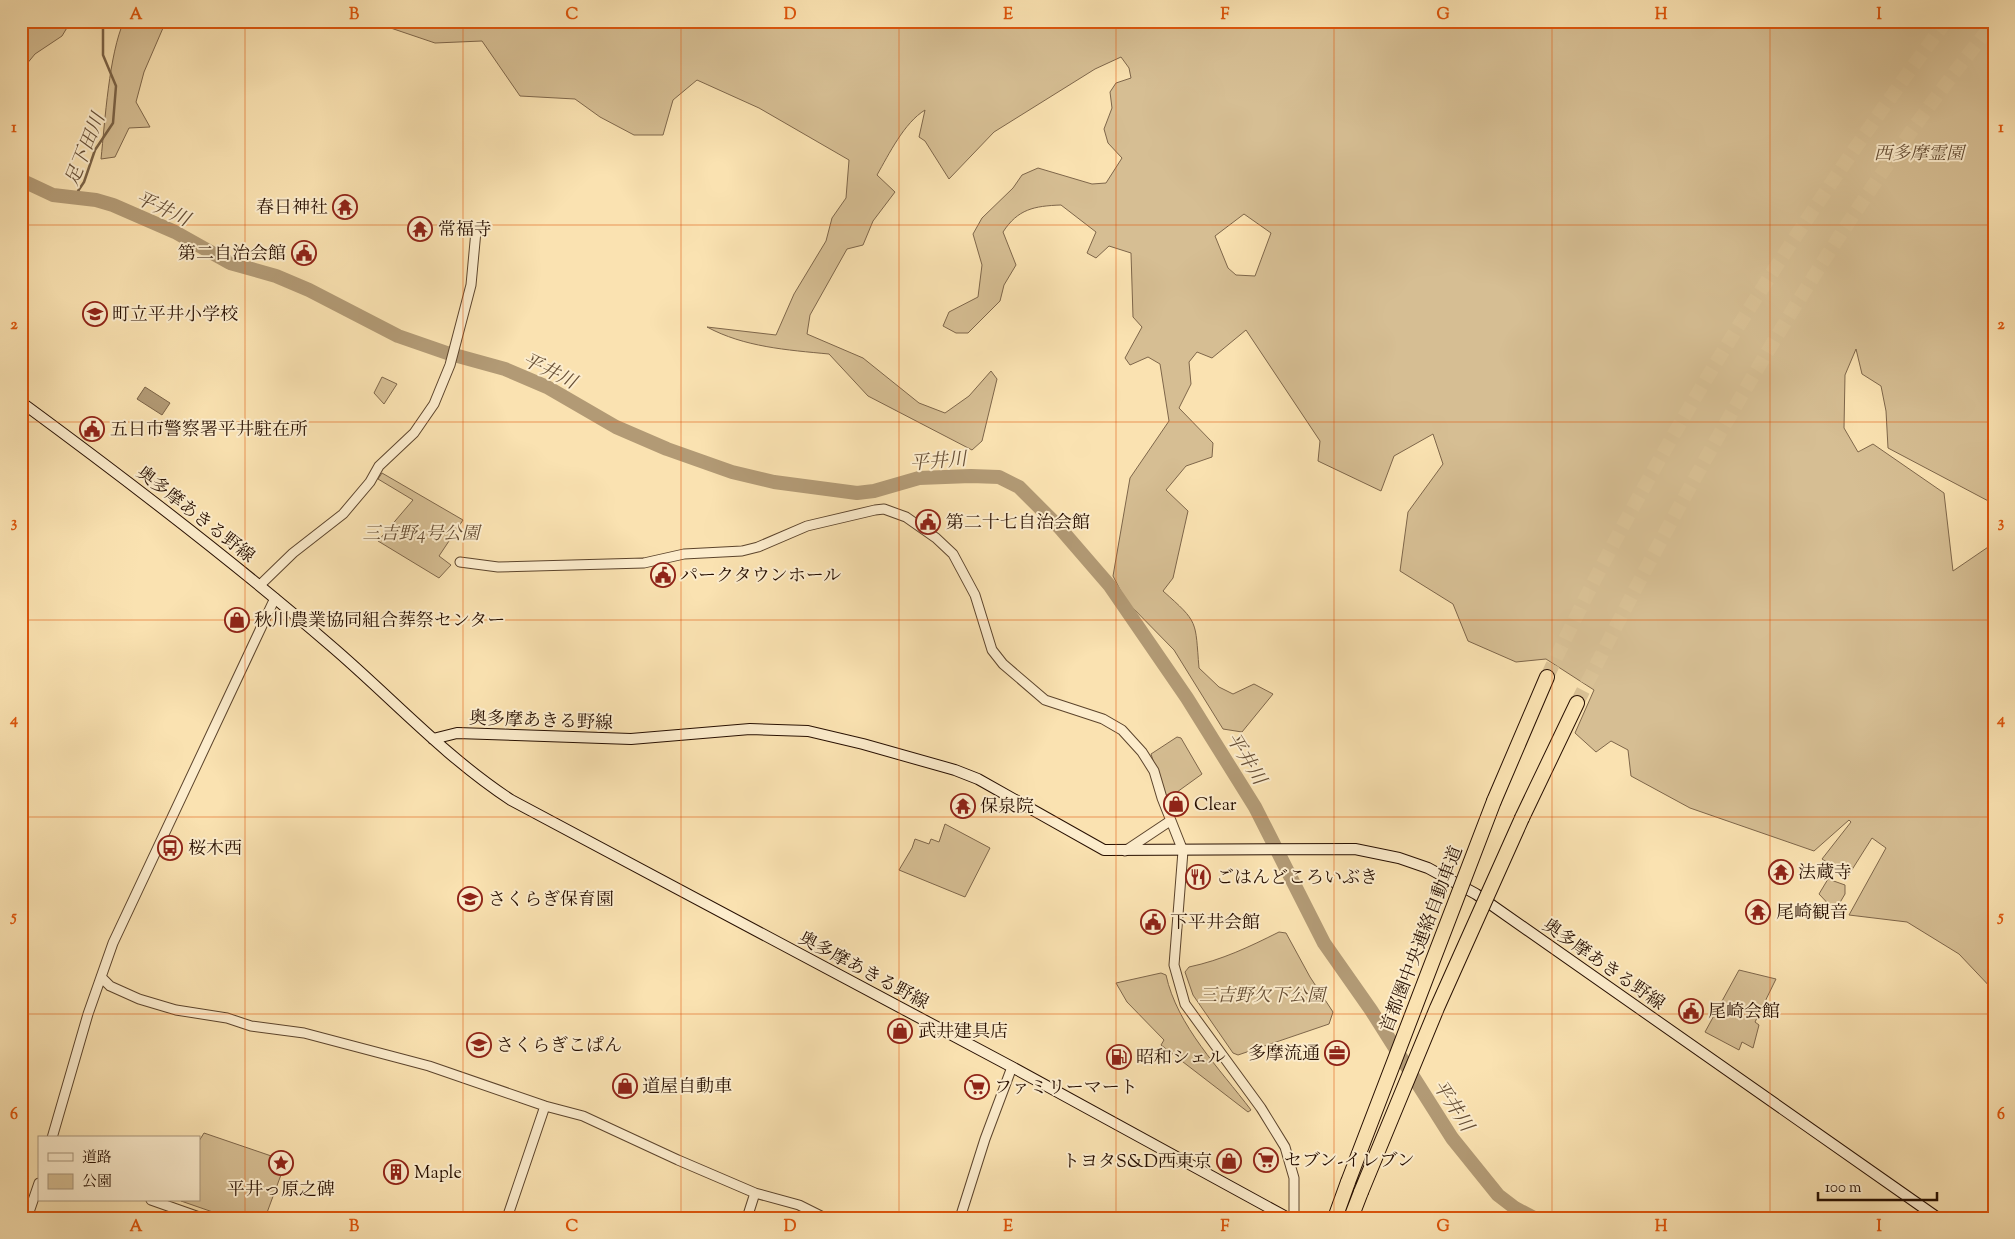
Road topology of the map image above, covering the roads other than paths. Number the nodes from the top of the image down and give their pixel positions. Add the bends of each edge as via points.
1 (476, 231) dead end
2 (21, 402) edge
3 (460, 562) dead end
4 (260, 585) junction
5 (275, 598) junction
6 (1548, 676) tunnel mouth
7 (1577, 703) tunnel mouth
8 (433, 739) junction
9 (1170, 821) junction
10 (1124, 851) junction
11 (1183, 851) junction
12 (101, 977) junction
13 (1012, 1067) junction
14 (545, 1106) junction
15 (53, 1136) edge
16 (38, 1186) edge
17 (755, 1192) junction
18 (154, 1202) edge
19 (171, 1212) edge
20 (28, 1218) edge
21 (202, 1218) edge
22 (507, 1218) edge
23 (746, 1218) edge
24 (825, 1218) edge
25 (960, 1218) edge
26 (1288, 1218) edge
27 (1294, 1218) edge
28 (1335, 1218) edge
29 (1351, 1218) edge
30 (1938, 1218) edge

1 - 4 street via 471,285 460,332 434,404 414,433 380,466 343,514 293,553
2 - 4 main road, 奥多摩あきる野線 via 178,519
3 - 9 street via 498,568 644,563 684,554 742,551 807,526 884,509 898,513 936,538 953,554 978,601 992,650 1016,677 1045,700 1103,719 1127,734 1154,771
4 - 5 main road, 奥多摩あきる野線
5 - 8 main road, 奥多摩あきる野線
5 - 12 street
6 - 28 highway, 首都圏中央連絡自動車道, bridge via 1494,801
7 - 29 highway, bridge via 1437,1008
8 - 10 main road, 奥多摩あきる野線 via 457,733 631,739 750,730 808,732 855,742 978,779 1097,847
8 - 13 main road, 奥多摩あきる野線 via 480,779 511,800
9 - 10 street
9 - 11 street
10 - 11 main road, 奥多摩あきる野線
11 - 27 street via 1174,945 1179,988 1185,1004 1261,1108 1285,1147 1294,1178
11 - 30 main road, 奥多摩あきる野線 via 1370,851 1428,868 1456,882
12 - 14 street via 110,986 138,999 251,1026 284,1029 429,1066
12 - 15 street
13 - 25 street
13 - 26 main road, 奥多摩あきる野線
14 - 17 street via 595,1120
14 - 22 street
16 - 20 street
17 - 23 street
17 - 24 street via 799,1205
18 - 19 street
19 - 21 street

